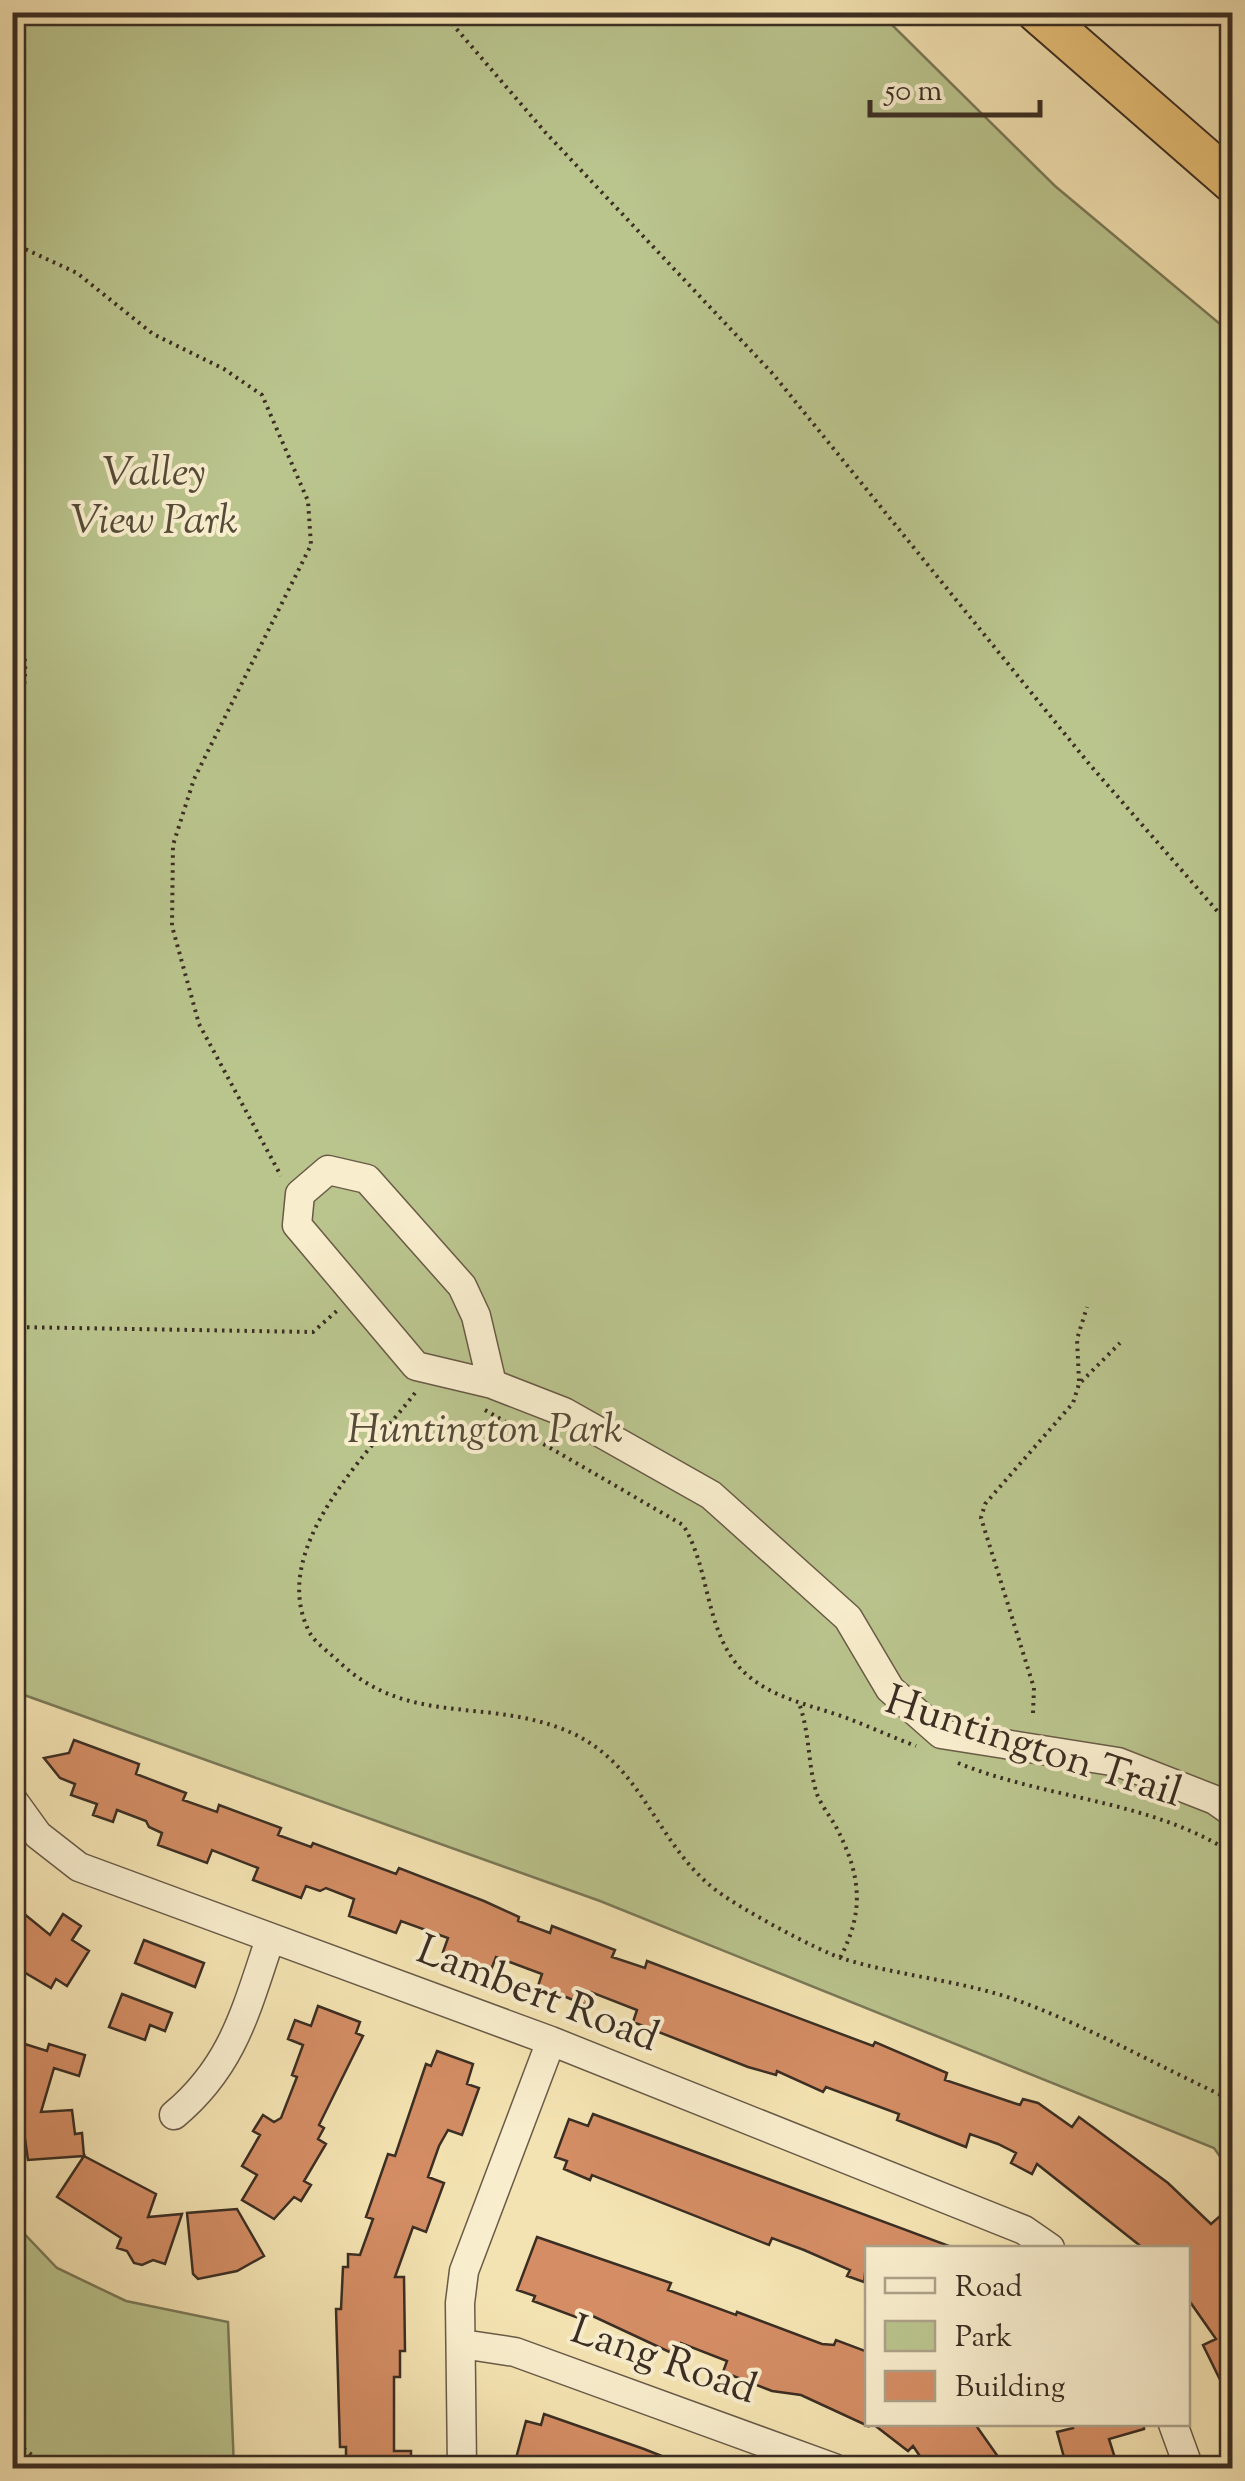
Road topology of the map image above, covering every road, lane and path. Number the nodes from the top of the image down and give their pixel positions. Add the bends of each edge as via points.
1 (442, 12) edge
2 (1038, 12) edge
3 (1232, 182) edge
4 (12, 244) edge
5 (12, 616) edge
6 (12, 731) edge
7 (1232, 928) edge
8 (300, 1194) junction
9 (356, 1294) junction
10 (1087, 1307) dead end
11 (12, 1326) edge
12 (1120, 1343) dead end
13 (1079, 1384) junction
14 (418, 1389) dead end
15 (489, 1397) junction
16 (800, 1706) junction
17 (1033, 1713) dead end
18 (932, 1753) dead end
19 (950, 1760) dead end
20 (12, 1799) edge
21 (1232, 1812) edge
22 (1232, 1853) edge
23 (270, 1940) junction
24 (840, 1958) junction
25 (551, 2041) junction
26 (1232, 2106) edge
27 (174, 2115) dead end
28 (1047, 2246) edge
29 (462, 2344) junction
30 (1174, 2426) edge
31 (12, 2439) edge
32 (48, 2468) edge
33 (462, 2468) edge
34 (834, 2468) edge
35 (1189, 2468) edge

1 - 7 path via 772,374 1090,766
2 - 3 highway
4 - 8 path via 76,272 153,334 262,395 308,500 311,546 194,778 173,845 172,926 199,1024 246,1118 284,1181
5 - 6 path via 25,642 25,696
8 - 9 street via 298,1225
8 - 15 street via 328,1170 367,1179 462,1286 476,1316
9 - 11 path via 313,1332
9 - 15 street via 416,1366
10 - 13 path via 1077,1339
12 - 13 path
13 - 17 path via 1073,1402 985,1504 982,1518 1034,1688
14 - 24 path via 314,1529 300,1600 312,1636 391,1697 557,1726 610,1754 717,1891
15 - 16 path, Huntington Trail via 683,1525 735,1664 760,1688
15 - 21 street via 564,1412 712,1495 848,1618 890,1689 941,1734 1118,1762
16 - 18 path, Huntington Trail
16 - 24 path via 816,1791 860,1886 854,1932
19 - 22 path, Huntington Trail via 1137,1811
20 - 23 street, Lambert Road via 38,1835 79,1867
23 - 25 street, Lambert Road
23 - 27 street via 222,2063 204,2090
24 - 26 path via 1025,2002
25 - 28 street, Lambert Road via 946,2197
25 - 29 street via 464,2271
29 - 33 street
29 - 34 street, Lang Road via 516,2352
30 - 35 street
31 - 32 path

